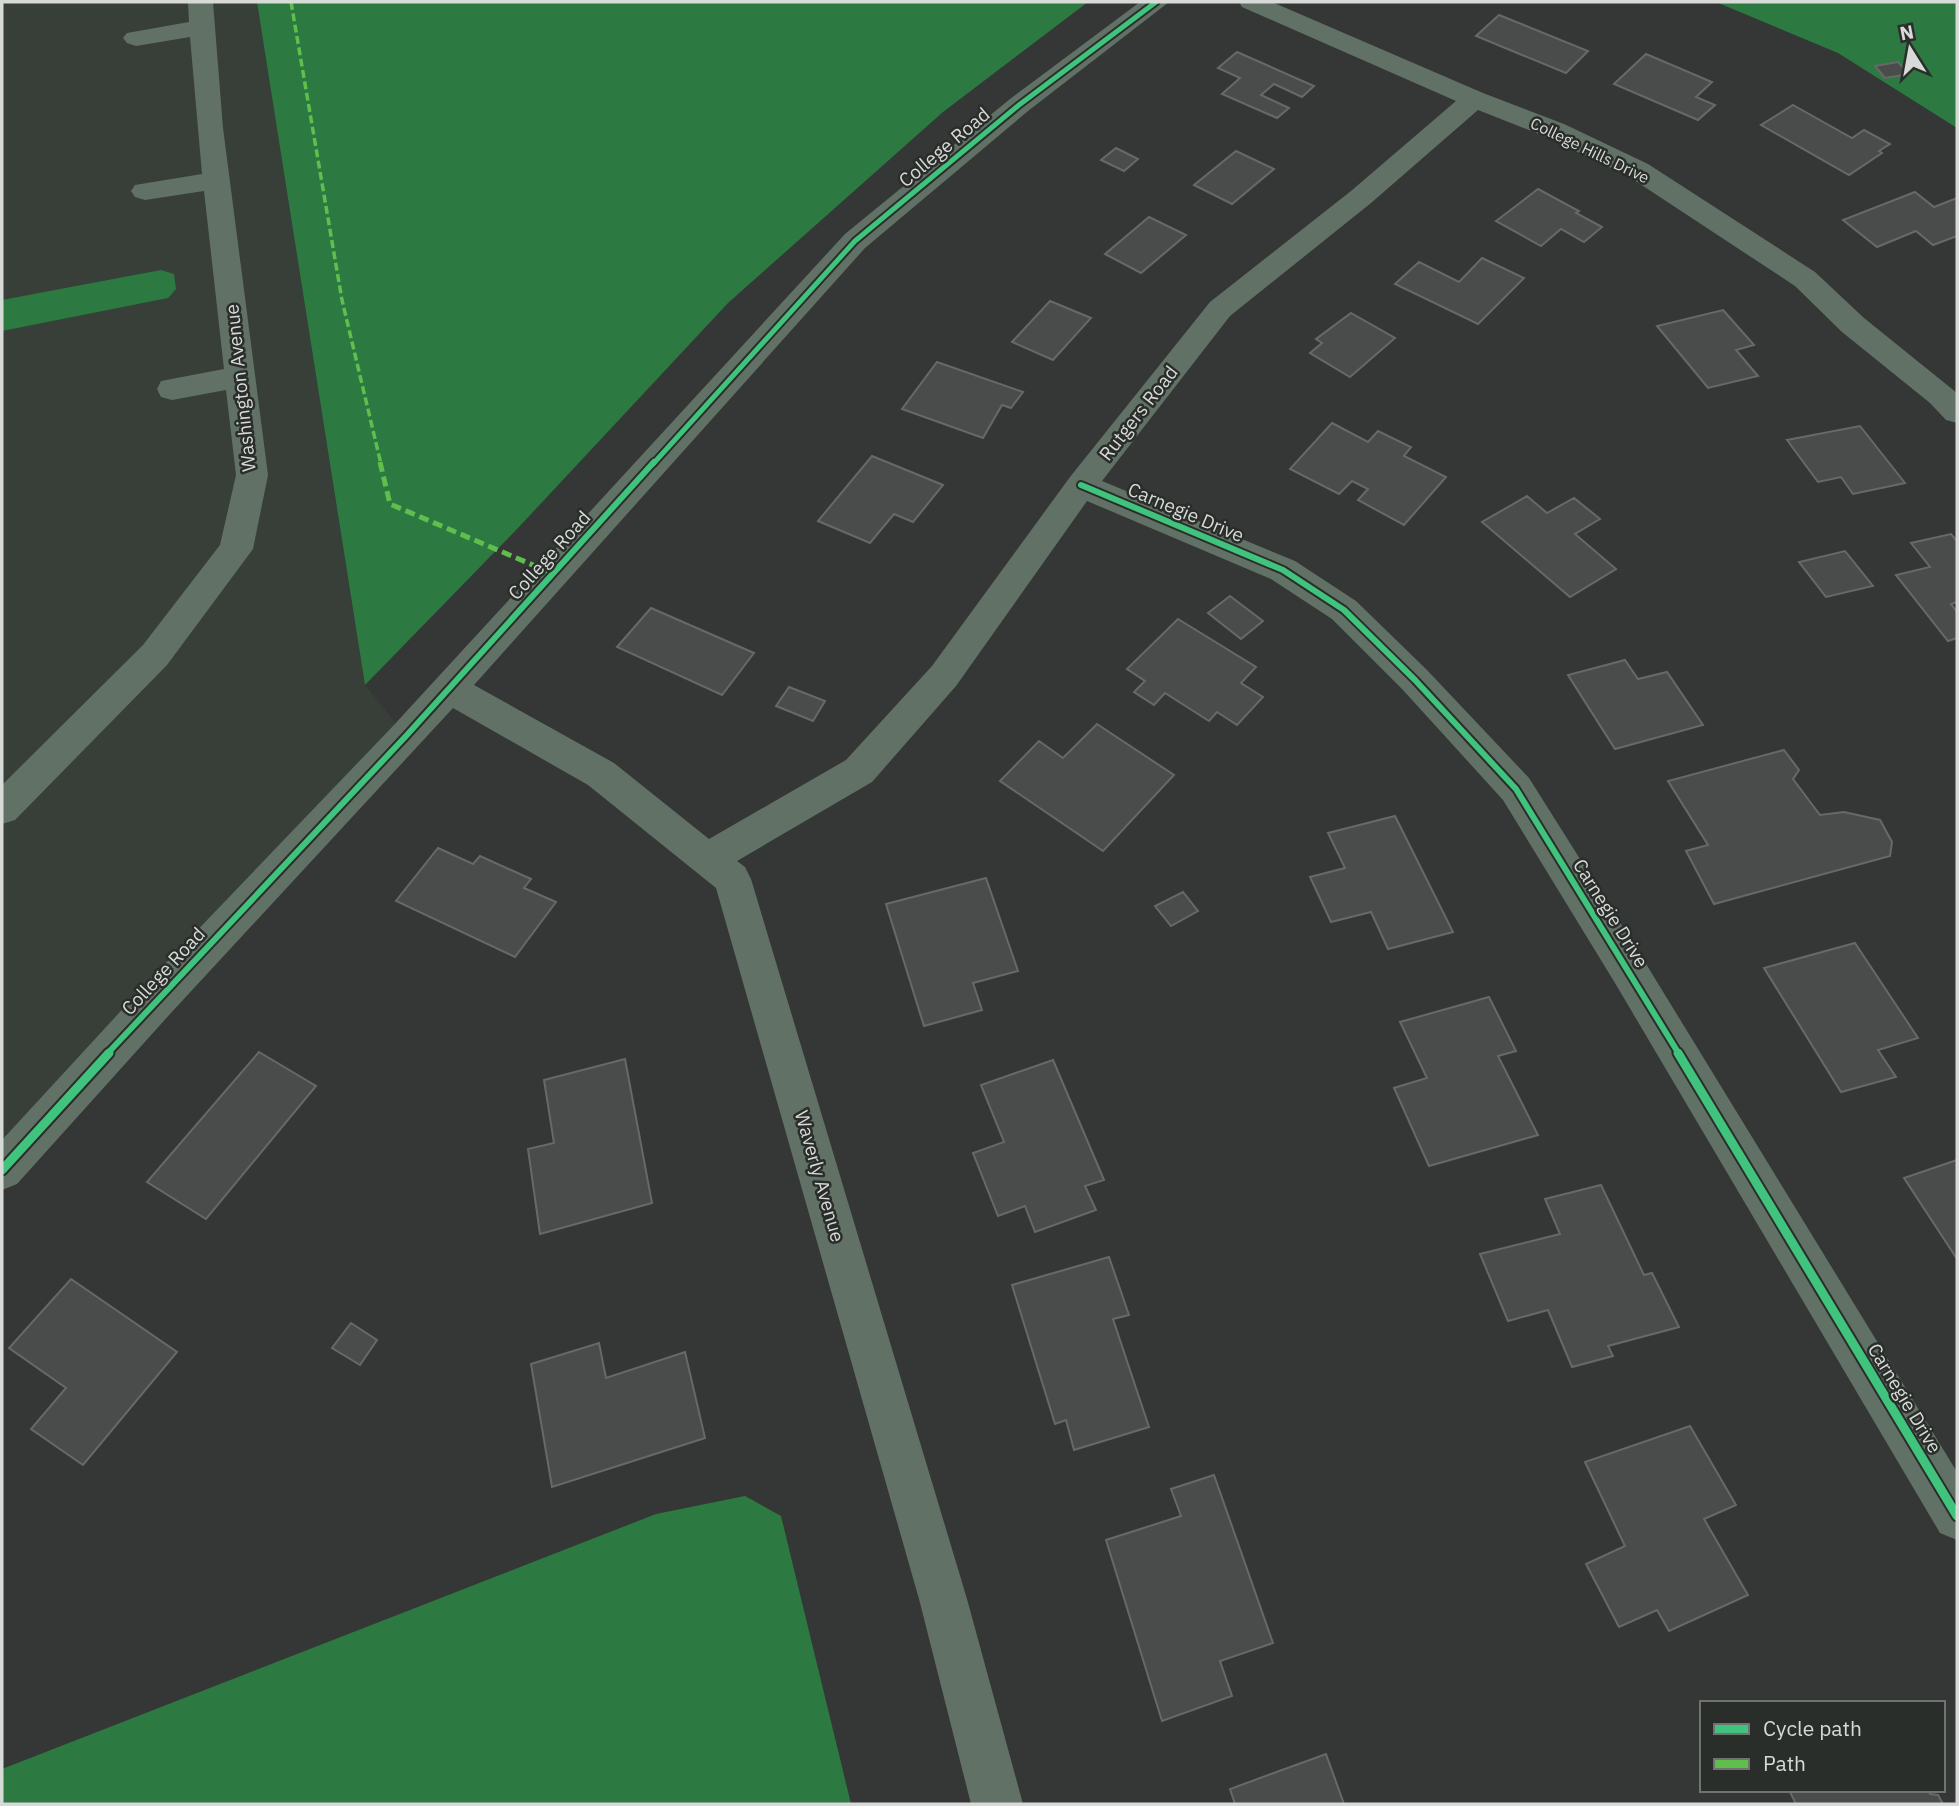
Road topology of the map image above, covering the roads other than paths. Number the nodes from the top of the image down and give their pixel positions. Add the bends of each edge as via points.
1 (1156, 2) edge
2 (1251, 2) edge
3 (201, 15) edge
4 (136, 38) dead end
5 (1474, 99) junction
6 (216, 180) junction
7 (145, 191) dead end
8 (240, 377) junction
9 (172, 389) dead end
10 (1957, 412) edge
11 (1082, 485) junction
12 (449, 688) junction
13 (2, 809) edge
14 (707, 859) junction
15 (18, 1147) edge
16 (2, 1170) edge
17 (1957, 1516) edge
18 (997, 1804) edge

1 - 12 street, College Road via 1019,105 855,241
2 - 5 street, College Hills Drive
3 - 4 street
3 - 6 street, Washington Avenue
5 - 10 street, College Hills Drive via 1553,130 1649,177 1805,279 1853,326
5 - 11 street, Rutgers Road via 1220,309
6 - 7 street
6 - 8 street, Washington Avenue
8 - 9 street
8 - 13 street, Washington Avenue via 252,475 236,549 155,655
11 - 14 street, Rutgers Road via 944,676 859,771
11 - 17 street, Carnegie Drive via 1283,570 1344,610 1516,789
12 - 14 street, Waverly Avenue via 601,774
12 - 15 street, College Road
14 - 18 street, Waverly Avenue via 734,884 943,1599
15 - 16 street, College Road

